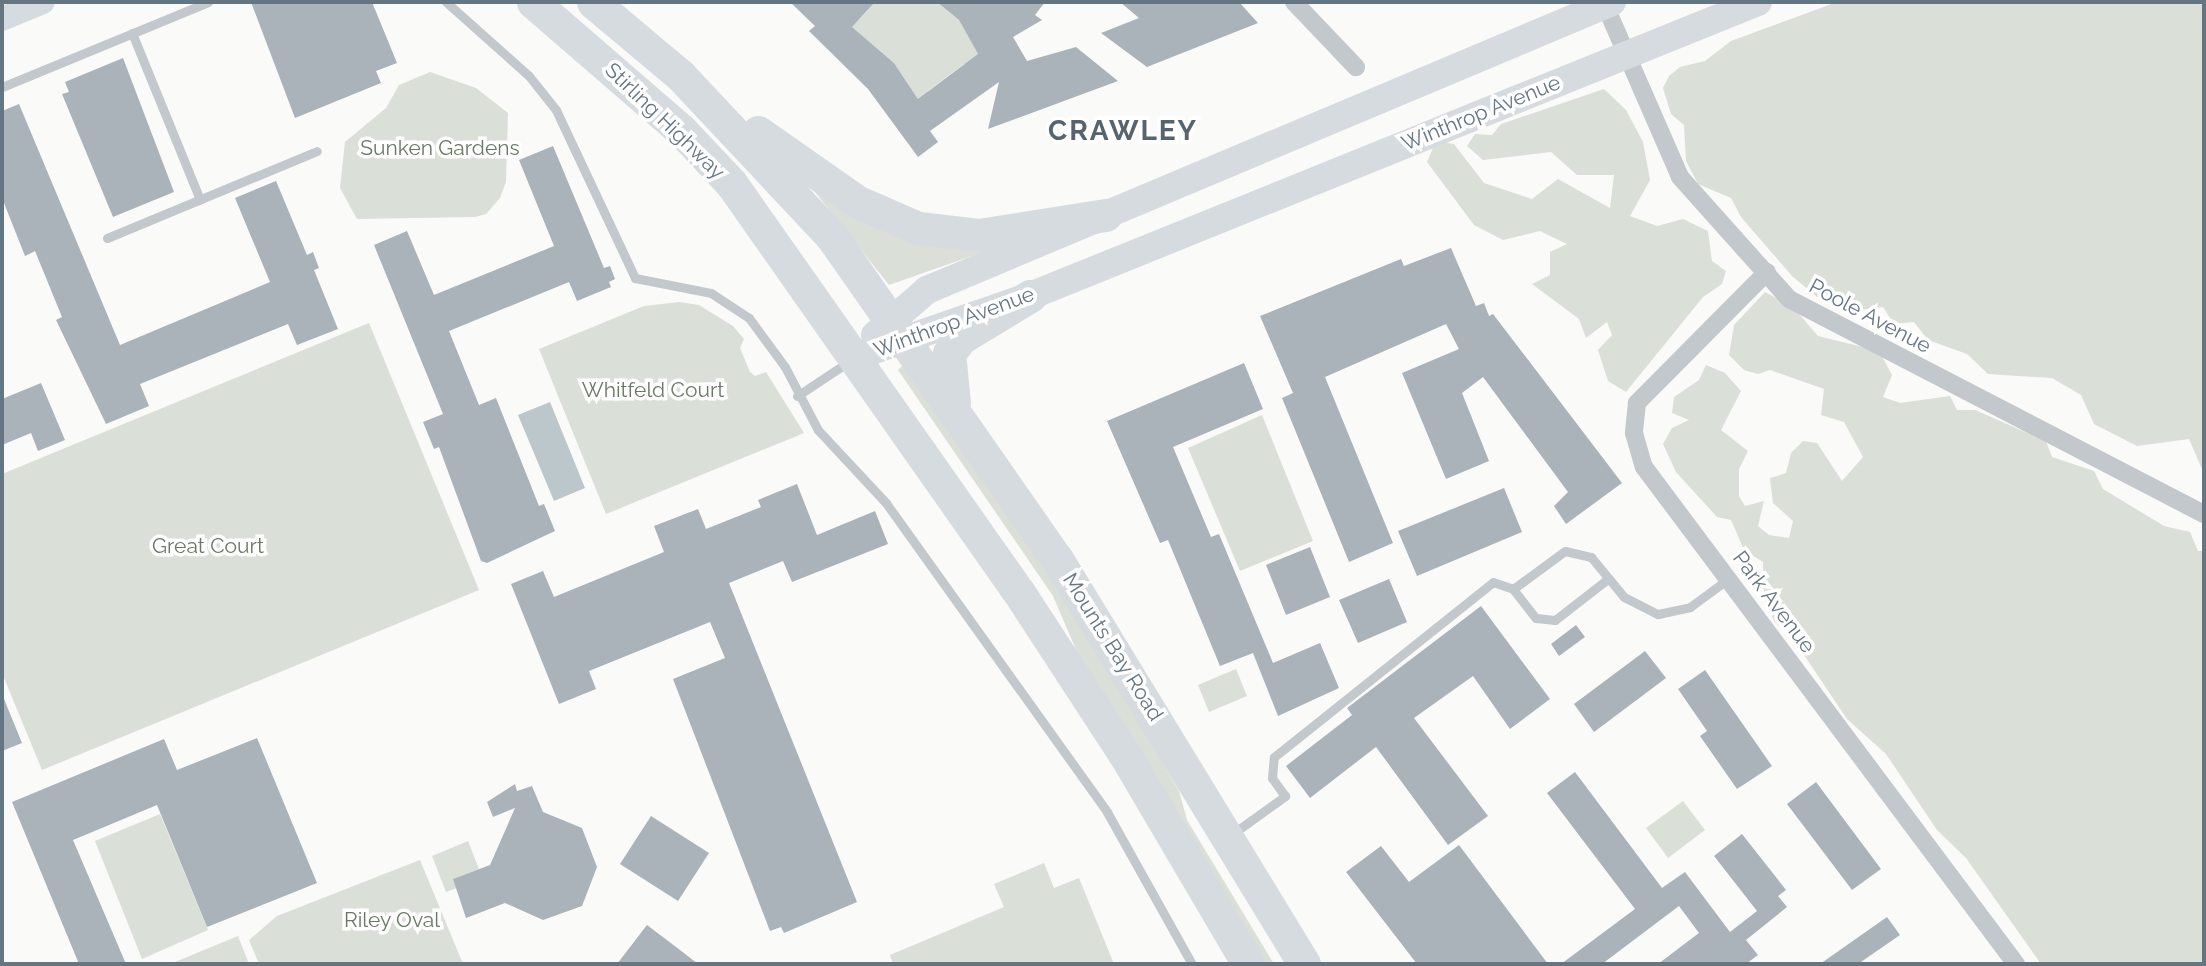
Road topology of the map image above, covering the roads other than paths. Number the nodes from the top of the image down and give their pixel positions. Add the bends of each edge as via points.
1 (41, 2) edge
2 (208, 2) edge
3 (446, 2) edge
4 (533, 2) edge
5 (593, 2) edge
6 (1294, 2) edge
7 (1758, 2) edge
8 (1608, 3) edge
9 (2, 19) edge
10 (132, 33) junction
11 (1626, 56) junction
12 (1356, 66) dead end
13 (680, 75) junction
14 (2, 87) edge
15 (317, 151) dead end
16 (200, 200) junction
17 (1105, 215) junction
18 (107, 238) dead end
19 (1767, 272) junction
20 (1030, 296) junction
21 (897, 330) junction
22 (854, 357) junction
23 (797, 396) junction
24 (957, 414) junction
25 (2204, 514) edge
26 (1609, 578) junction
27 (1728, 579) junction
28 (1513, 589) junction
29 (1229, 835) junction
30 (1192, 964) edge
31 (1248, 964) edge
32 (1304, 964) edge
33 (2016, 964) edge

1 - 9 street
2 - 10 lane
3 - 23 lane via 529,76 556,110 635,278 658,286 688,286 729,301 749,318 785,367
4 - 22 highway, Stirling Highway via 681,130 731,183
5 - 13 highway, Stirling Highway
6 - 12 street
7 - 11 main road, Winthrop Avenue
8 - 11 street, Poole Avenue
8 - 17 main road, Winthrop Avenue
10 - 14 lane
10 - 16 lane
11 - 19 street, Poole Avenue via 1680,177
11 - 20 main road, Winthrop Avenue
13 - 17 highway via 849,196 918,228 979,235
13 - 21 highway, Stirling Highway via 803,202
15 - 16 lane
16 - 18 lane
17 - 21 main road, Winthrop Avenue via 927,290
19 - 25 street, Poole Avenue via 1789,299
19 - 27 street, Park Avenue via 1637,403 1634,433 1644,467
20 - 21 main road, Winthrop Avenue
20 - 24 highway via 961,338 949,353 946,367
21 - 22 main road, Winthrop Avenue
21 - 24 highway, Mounts Bay Road
22 - 23 lane
22 - 31 highway via 1072,673
23 - 30 lane via 818,430 886,503 1107,812 1171,918
24 - 29 highway, Mounts Bay Road via 1057,559
26 - 27 lane via 1624,597 1658,614 1690,607
26 - 28 lane via 1591,557 1565,551
26 - 28 lane via 1555,620 1536,618
27 - 33 street, Park Avenue
28 - 29 lane via 1493,582 1274,757 1272,778 1285,796
29 - 32 highway, Mounts Bay Road

